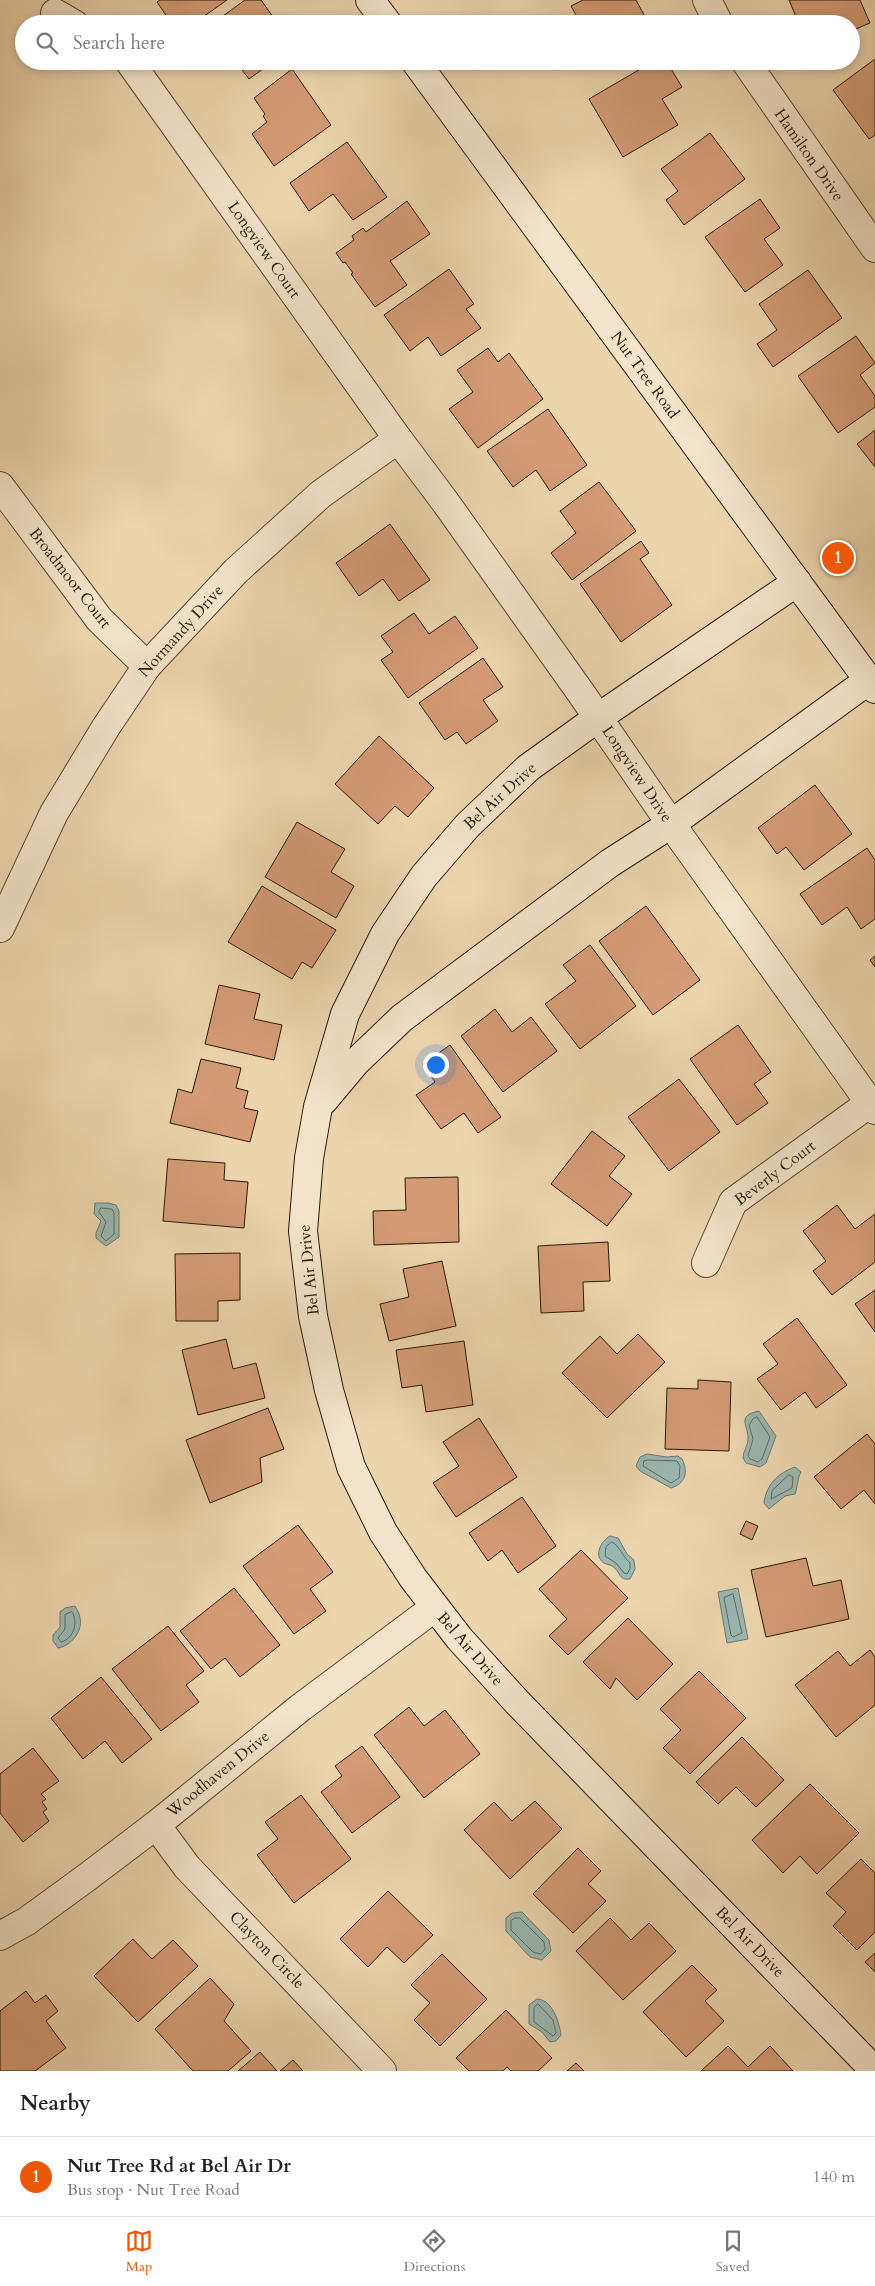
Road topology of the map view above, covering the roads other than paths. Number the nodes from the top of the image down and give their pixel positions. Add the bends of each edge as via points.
1 (370, 0) edge
2 (707, 0) edge
3 (381, 15) edge
4 (714, 15) edge
5 (135, 70) edge
6 (422, 70) edge
7 (751, 70) edge
8 (875, 248) edge
9 (398, 439) junction
10 (0, 486) edge
11 (797, 582) junction
12 (147, 666) junction
13 (872, 684) edge
14 (599, 717) junction
15 (671, 824) junction
16 (0, 928) edge
17 (318, 1107) junction
18 (872, 1107) edge
19 (706, 1263) dead end
20 (434, 1608) junction
21 (156, 1825) junction
22 (0, 1936) edge
23 (382, 2071) edge
24 (875, 2071) edge

1 - 3 street
2 - 4 street
5 - 9 street, Longview Court
6 - 11 street, Nut Tree Road
7 - 8 street, Hamilton Drive
9 - 12 street, Normandy Drive via 321,494 236,570
9 - 14 street, Longview Drive
10 - 12 street, Broadmoor Court via 99,619
11 - 13 street, Nut Tree Road
11 - 14 street, Bel Air Drive
12 - 16 street, Normandy Drive via 54,813
13 - 15 street
14 - 15 street, Longview Drive
14 - 17 street, Bel Air Drive via 528,768 468,825 424,876 385,934 345,1014
15 - 17 street via 610,863 402,1018 356,1063
15 - 18 street, Longview Drive
17 - 20 street, Bel Air Drive via 309,1158 303,1231 314,1316 329,1390 351,1467 383,1532
18 - 19 street, Beverly Court via 733,1202
20 - 21 street, Woodhaven Drive via 300,1708
20 - 24 street, Bel Air Drive via 517,1702
21 - 22 street, Woodhaven Drive via 27,1921
21 - 23 street, Clayton Circle via 187,1866

